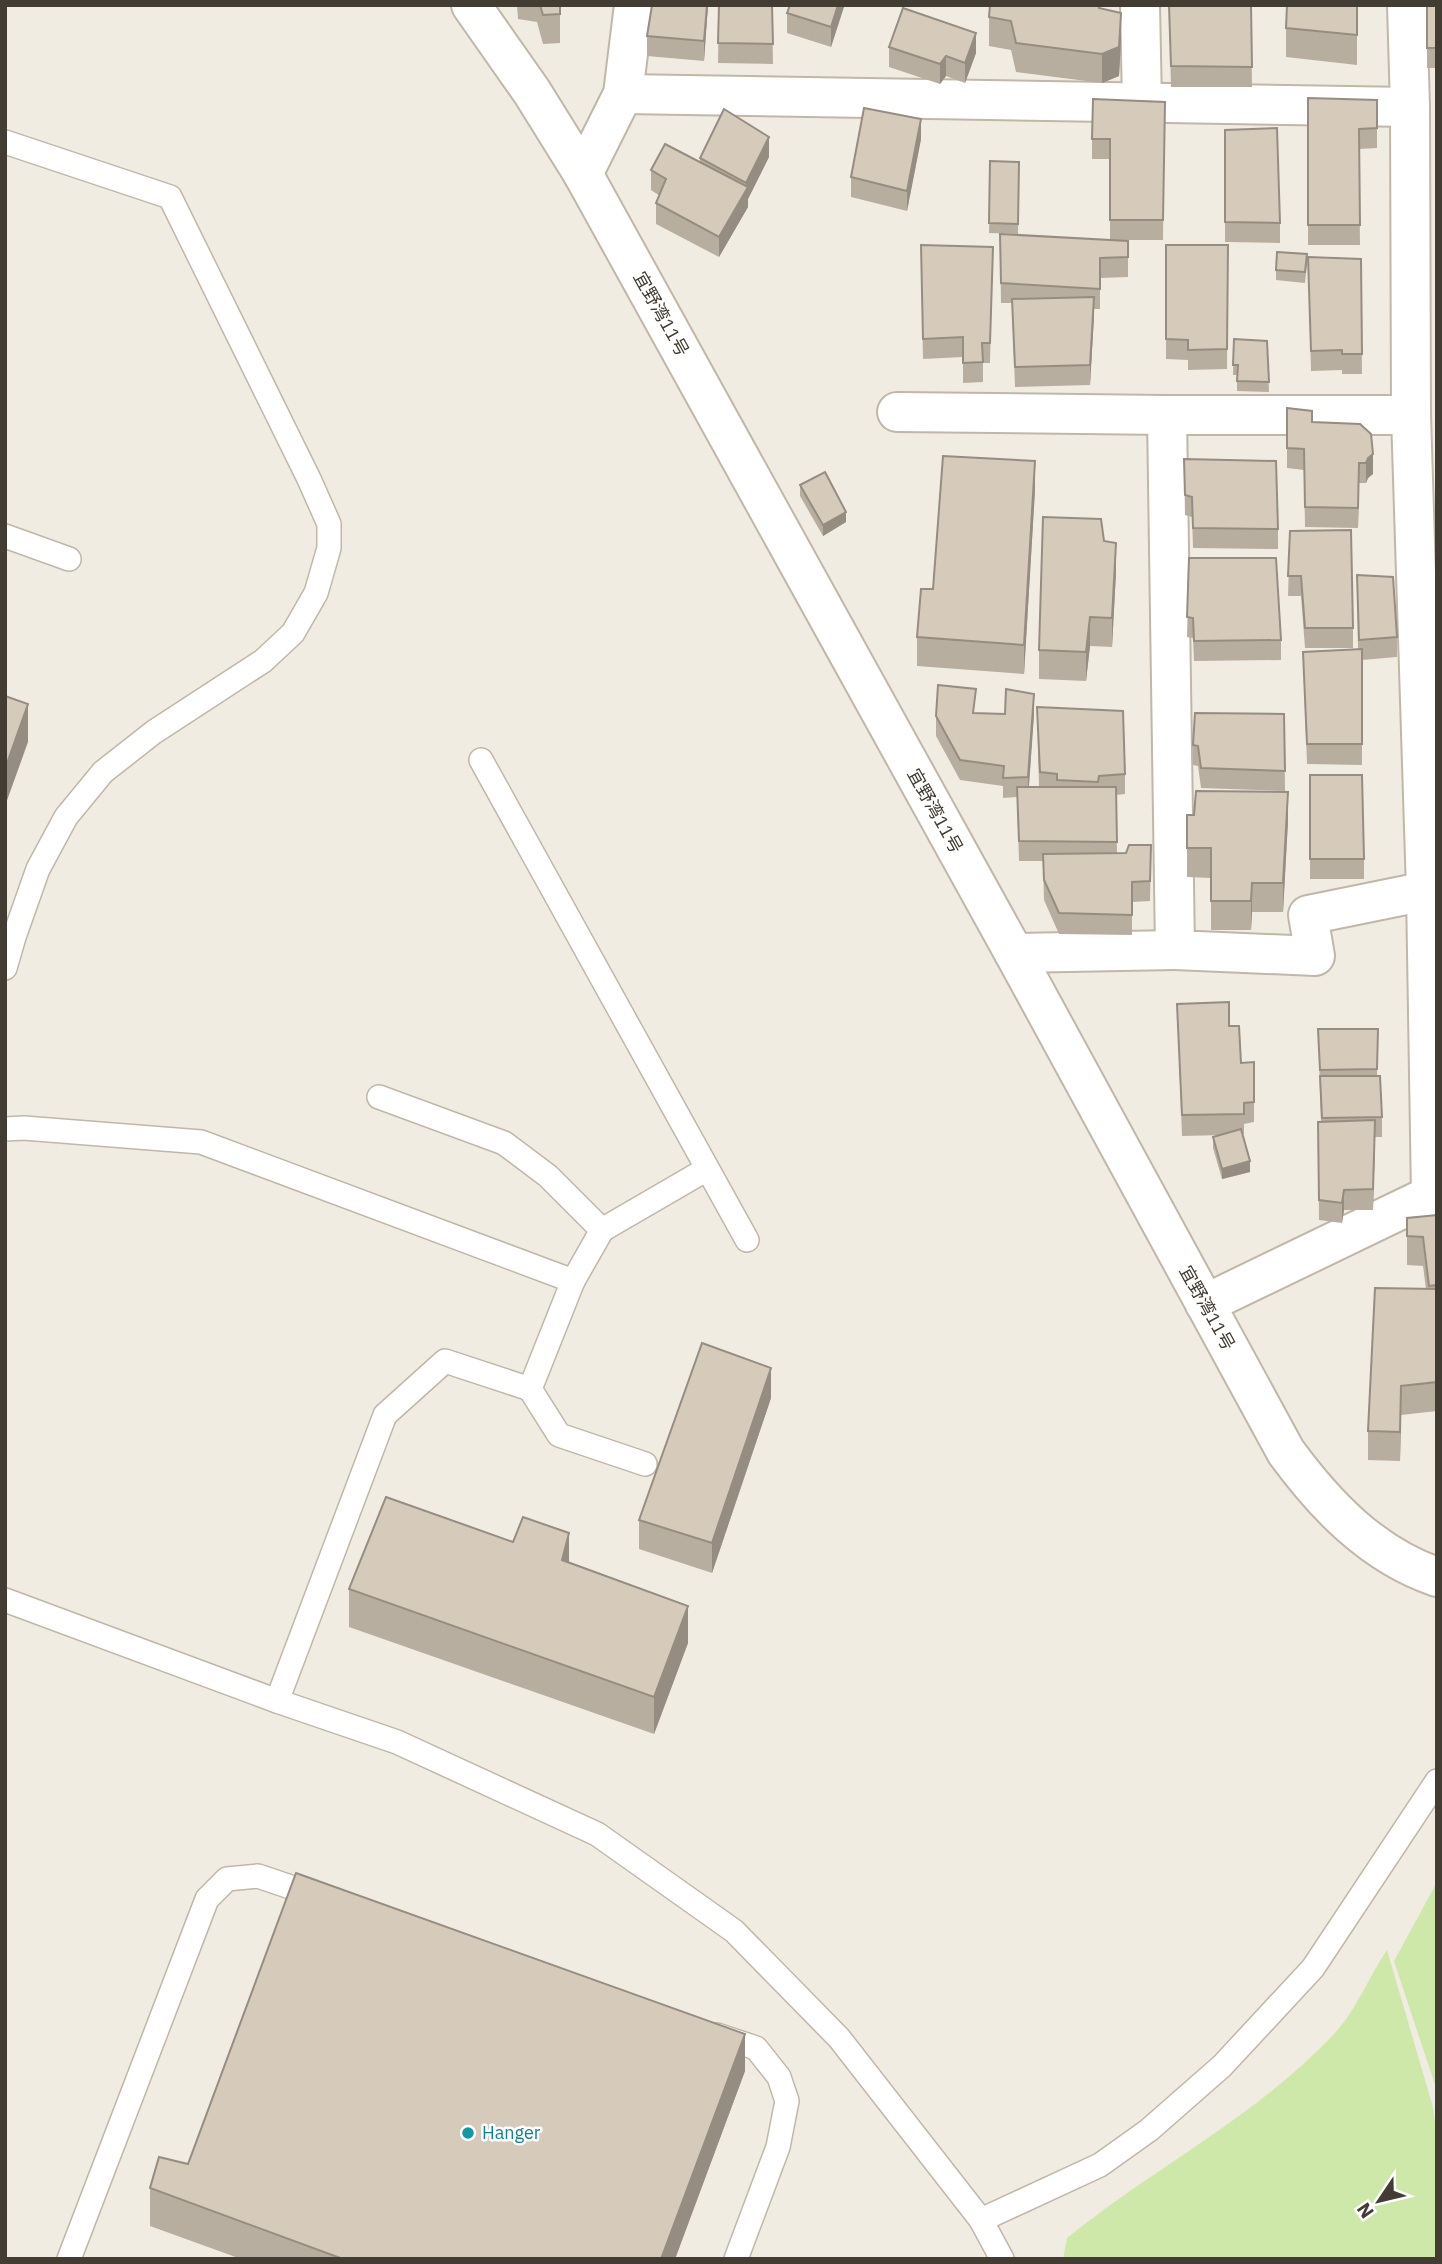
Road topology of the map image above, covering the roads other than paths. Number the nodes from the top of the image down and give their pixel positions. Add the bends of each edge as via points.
1 (471, 5) edge
2 (634, 5) edge
3 (1140, 5) edge
4 (1407, 5) edge
5 (623, 94) junction
6 (1142, 103) junction
7 (1419, 118) edge
8 (5, 142) edge
9 (583, 174) junction
10 (897, 412) dead end
11 (1167, 415) junction
12 (1411, 415) junction
13 (5, 536) edge
14 (69, 559) dead end
15 (481, 760) dead end
16 (1426, 891) junction
17 (1175, 950) junction
18 (1014, 953) junction
19 (5, 968) edge
20 (379, 1097) dead end
21 (5, 1129) edge
22 (707, 1169) junction
23 (602, 1230) junction
24 (747, 1240) dead end
25 (573, 1281) junction
26 (1205, 1304) junction
27 (530, 1389) junction
28 (645, 1464) dead end
29 (1437, 1577) edge
30 (5, 1600) edge
31 (277, 1701) junction
32 (1437, 1781) edge
33 (337, 1903) edge
34 (691, 2026) edge
35 (981, 2220) junction
36 (69, 2259) edge
37 (736, 2259) edge
38 (1002, 2259) edge

1 - 9 street, 宜野湾11号
2 - 5 street
3 - 6 street
4 - 7 street
5 - 6 street
5 - 9 street
6 - 7 street
7 - 12 street
8 - 19 lane via 170,197 309,479 329,524 329,548 316,593 293,633 263,661 154,732 103,772 66,817 38,869
9 - 18 street, 宜野湾11号
10 - 11 street
11 - 12 street
11 - 17 street
12 - 16 street
13 - 14 lane
15 - 22 lane
16 - 17 street via 1308,915 1315,956
16 - 26 street via 1431,1195
17 - 18 street
18 - 26 street, 宜野湾11号
20 - 23 lane via 504,1143 548,1176
21 - 25 lane via 201,1142
22 - 23 lane
22 - 24 lane
23 - 25 lane
25 - 27 lane
26 - 29 street, 宜野湾11号 via 1286,1452 1310,1485 1366,1538 1394,1558
27 - 28 lane via 559,1435
27 - 31 lane via 445,1361 385,1415
30 - 31 lane
31 - 35 lane via 397,1742 597,1834 734,1931 839,2038
32 - 35 lane via 1313,1968 1222,2066 1149,2130 1100,2165
33 - 36 lane via 258,1876 227,1879 207,1899
34 - 37 lane via 756,2048 779,2077 787,2101 778,2147
35 - 38 lane

